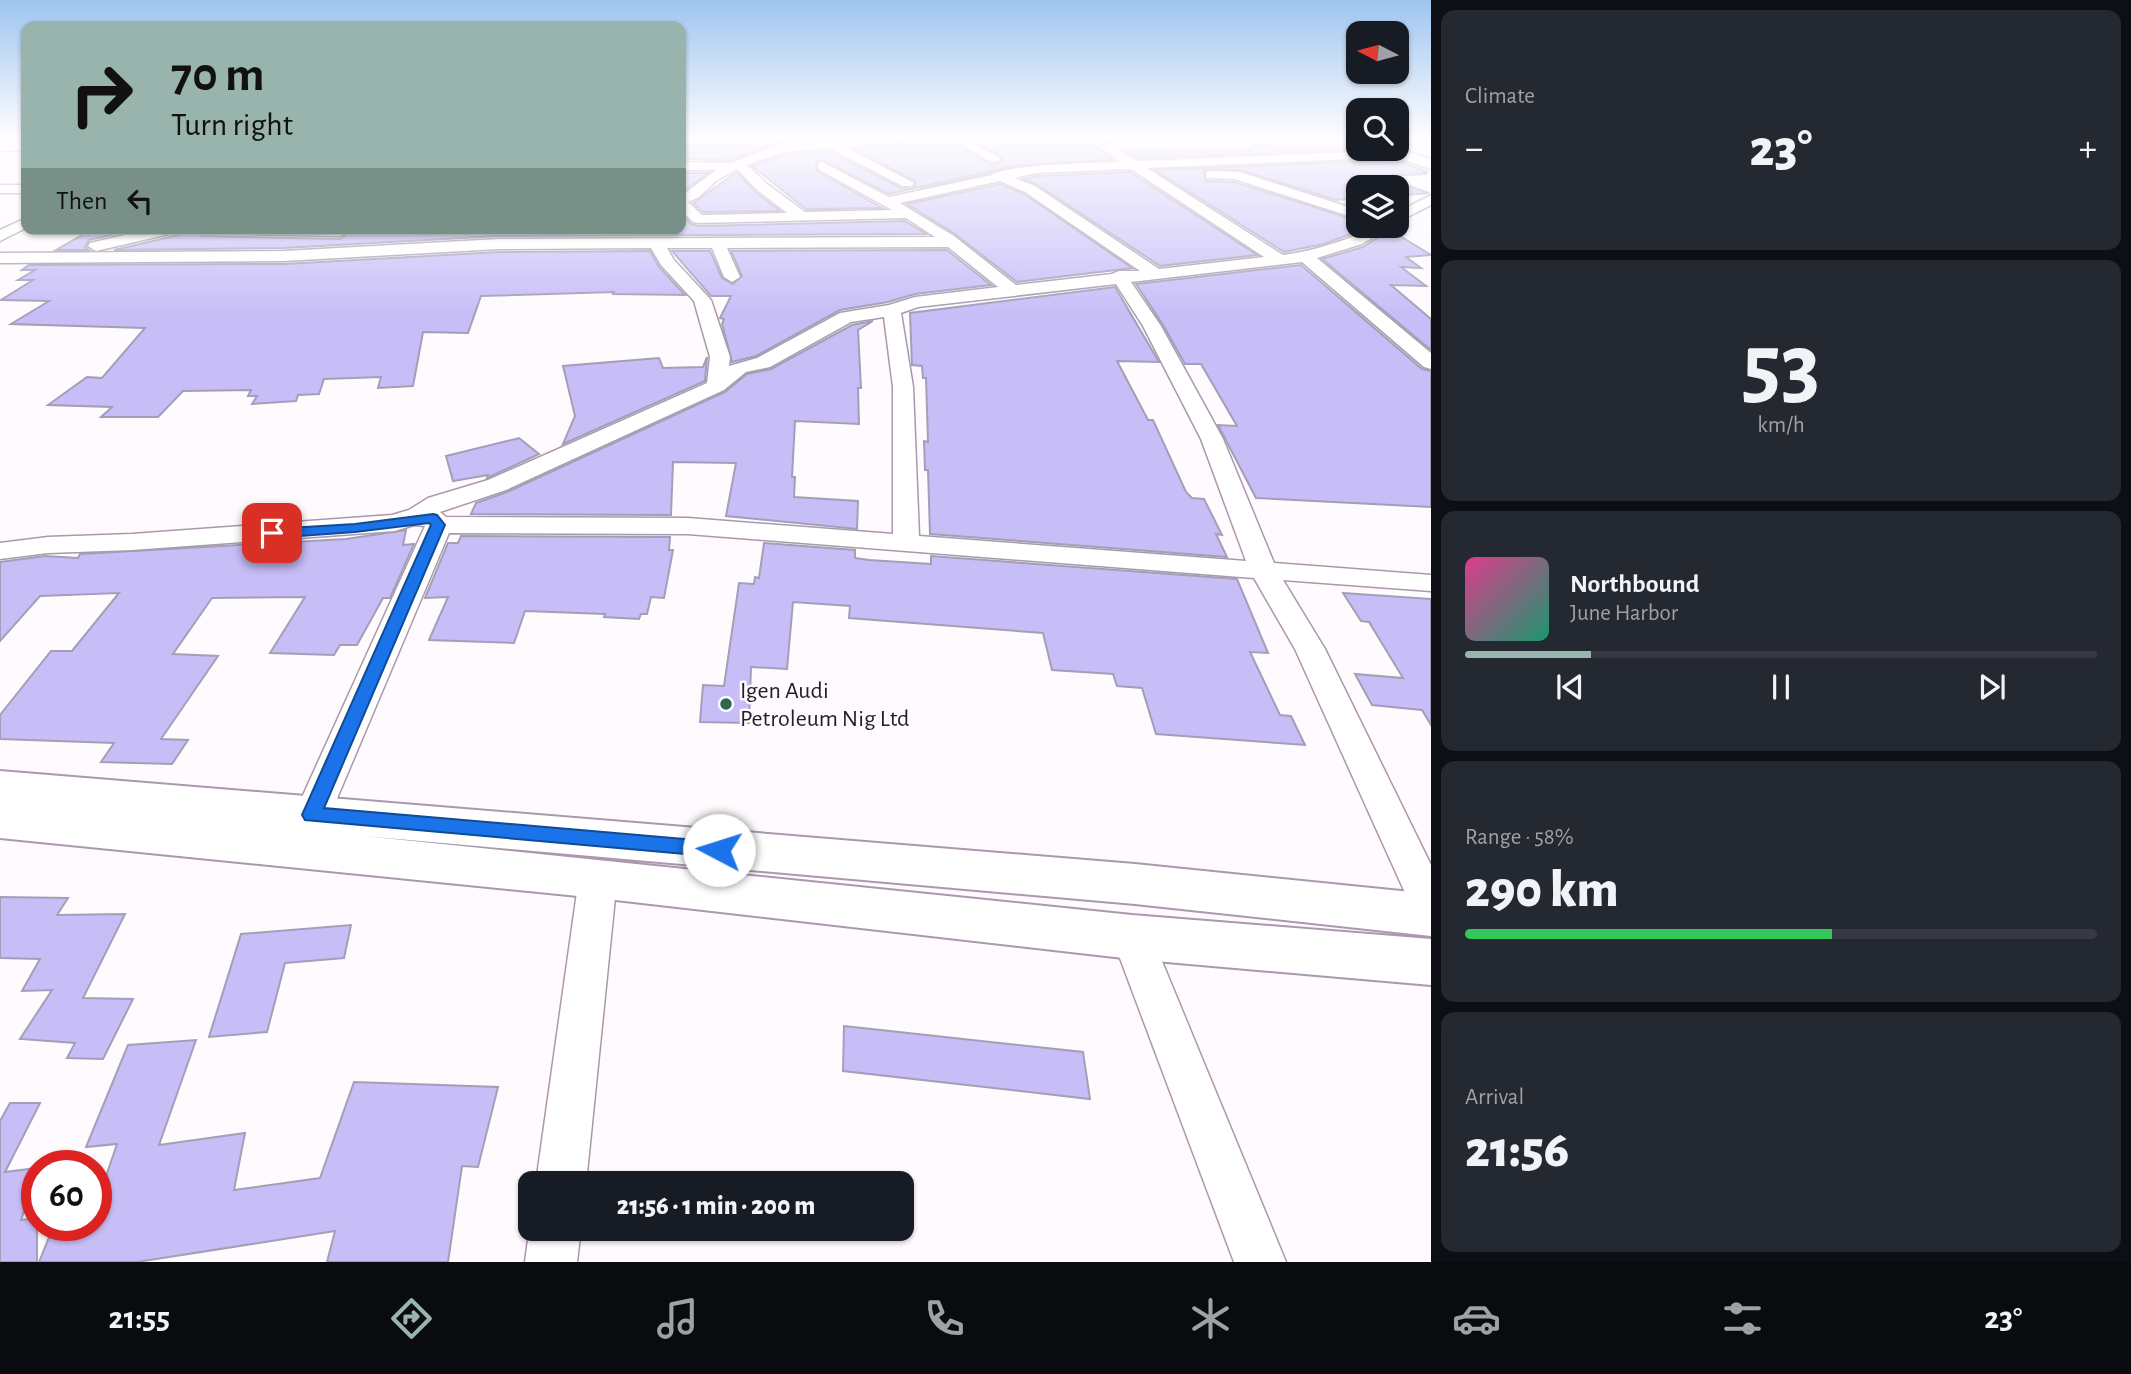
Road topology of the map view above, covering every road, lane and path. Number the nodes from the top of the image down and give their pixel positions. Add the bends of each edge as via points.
1 (776, 197) edge
2 (877, 197) edge
3 (898, 197) edge
4 (1042, 197) edge
5 (1183, 197) edge
6 (1302, 197) edge
7 (1431, 199) edge
8 (883, 200) junction
9 (686, 204) edge
10 (1346, 211) edge
11 (1409, 212) edge
12 (909, 214) junction
13 (799, 215) junction
14 (21, 225) edge
15 (145, 235) edge
16 (0, 236) edge
17 (617, 236) edge
18 (1363, 238) edge
19 (656, 242) junction
20 (950, 242) junction
21 (718, 244) junction
22 (1305, 256) junction
23 (6, 257) edge
24 (1280, 260) junction
25 (1154, 273) junction
26 (1119, 276) junction
27 (732, 277) dead end
28 (1012, 290) junction
29 (886, 311) junction
30 (1431, 363) edge
31 (717, 386) junction
32 (407, 520) junction
33 (439, 525) junction
34 (898, 543) junction
35 (0, 551) edge
36 (1264, 572) junction
37 (1431, 583) edge
38 (0, 788) edge
39 (312, 815) junction
40 (0, 820) edge
41 (598, 878) junction
42 (1431, 906) edge
43 (1431, 915) edge
44 (1132, 937) junction
45 (1431, 962) edge
46 (562, 1171) edge
47 (553, 1241) edge
48 (551, 1262) edge
49 (1260, 1262) edge

1 - 13 street
2 - 8 street
3 - 8 street
4 - 25 street
5 - 24 street
6 - 10 street
7 - 11 street
8 - 12 street
9 - 13 street via 698,219
12 - 13 street
12 - 20 street
14 - 16 street
15 - 23 street via 74,250
17 - 19 street
17 - 23 street via 284,256
18 - 22 street
19 - 21 street
19 - 31 street via 667,262 702,300 720,357
20 - 21 street
20 - 28 street
21 - 27 street
22 - 24 street
22 - 30 street
24 - 25 street
25 - 26 street
26 - 28 street
26 - 36 street via 1152,326 1212,439
28 - 29 street via 915,302
29 - 31 street via 846,317 763,363 740,367
29 - 34 street via 903,387
31 - 32 street via 497,485 437,503
32 - 33 street via 433,518
32 - 35 street via 355,528
33 - 34 street via 688,526
33 - 39 street
34 - 36 street
36 - 37 street
36 - 42 street via 1310,649
38 - 39 main road
39 - 43 main road via 1135,884
40 - 41 main road
41 - 44 main road
41 - 46 street
44 - 45 main road
44 - 49 street
47 - 48 street

